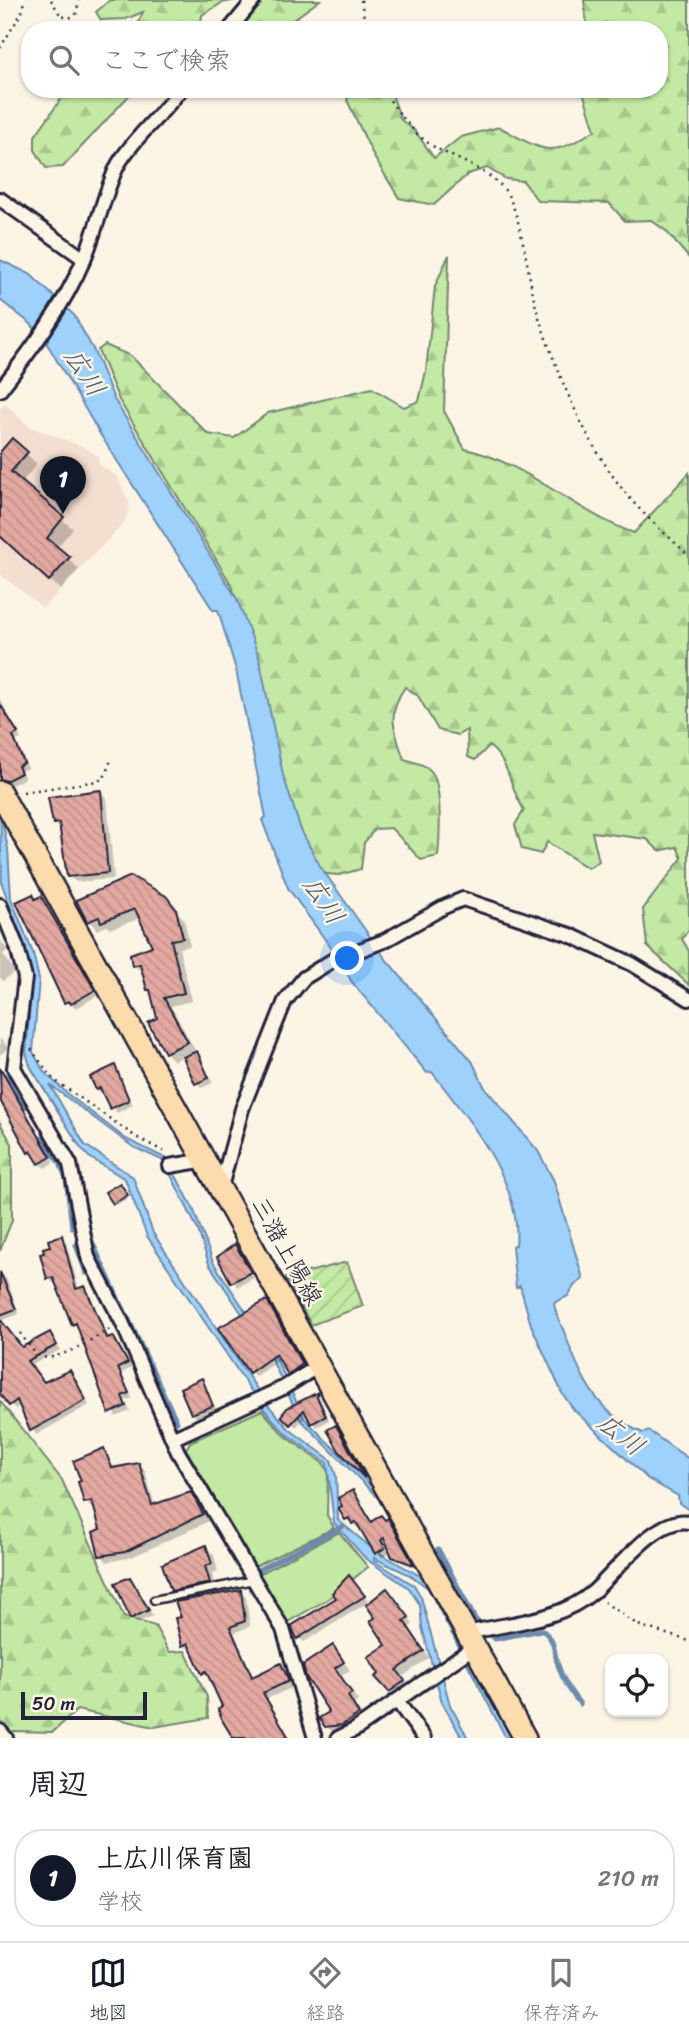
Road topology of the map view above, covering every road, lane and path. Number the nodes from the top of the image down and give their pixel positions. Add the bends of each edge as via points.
1 (24, 0) edge
2 (51, 0) edge
3 (79, 0) edge
4 (254, 0) edge
5 (361, 0) edge
6 (236, 21) edge
7 (364, 21) edge
8 (0, 48) edge
9 (172, 98) edge
10 (388, 98) edge
11 (0, 199) edge
12 (84, 260) junction
13 (0, 390) edge
14 (689, 556) edge
15 (111, 760) dead end
16 (1, 794) edge
17 (0, 905) edge
18 (689, 999) edge
19 (17, 1044) junction
20 (197, 1162) junction
21 (170, 1166) dead end
22 (221, 1187) junction
23 (122, 1322) junction
24 (20, 1333) dead end
25 (320, 1365) junction
26 (174, 1438) junction
27 (689, 1521) edge
28 (254, 1580) junction
29 (591, 1594) junction
30 (154, 1600) dead end
31 (473, 1641) junction
32 (689, 1641) edge
33 (397, 1701) junction
34 (0, 1731) edge
35 (6, 1738) edge
36 (315, 1738) edge
37 (338, 1738) edge
38 (424, 1738) edge
39 (525, 1738) edge

1 - 8 path via 22,12
2 - 3 path via 61,16 69,18 76,15
4 - 6 street
5 - 7 path
9 - 12 street via 118,165
10 - 14 path via 433,147 470,164 504,189 522,230 537,311 567,392 629,497
11 - 12 street
12 - 13 street via 39,339
15 - 16 path via 104,778 98,781
16 - 20 main road, 三潴上陽線
17 - 19 street via 24,978
18 - 22 street via 632,964 570,935 463,900 444,907 384,942 333,961 304,978 285,1002 242,1109
19 - 20 path via 33,1050 52,1079 136,1137
19 - 23 street via 14,1068 70,1164 88,1257
20 - 21 street
20 - 22 main road, 三潴上陽線
22 - 25 main road, 三潴上陽線
23 - 24 path via 47,1359
23 - 26 street
25 - 26 street via 283,1388
25 - 31 main road, 三潴上陽線
26 - 28 street
27 - 29 street via 680,1520 652,1534
28 - 30 lane
28 - 36 street via 283,1629
29 - 31 street via 564,1611
29 - 32 path via 638,1625
31 - 33 street via 447,1666
31 - 39 main road, 三潴上陽線
33 - 37 street
33 - 38 street
34 - 35 street

